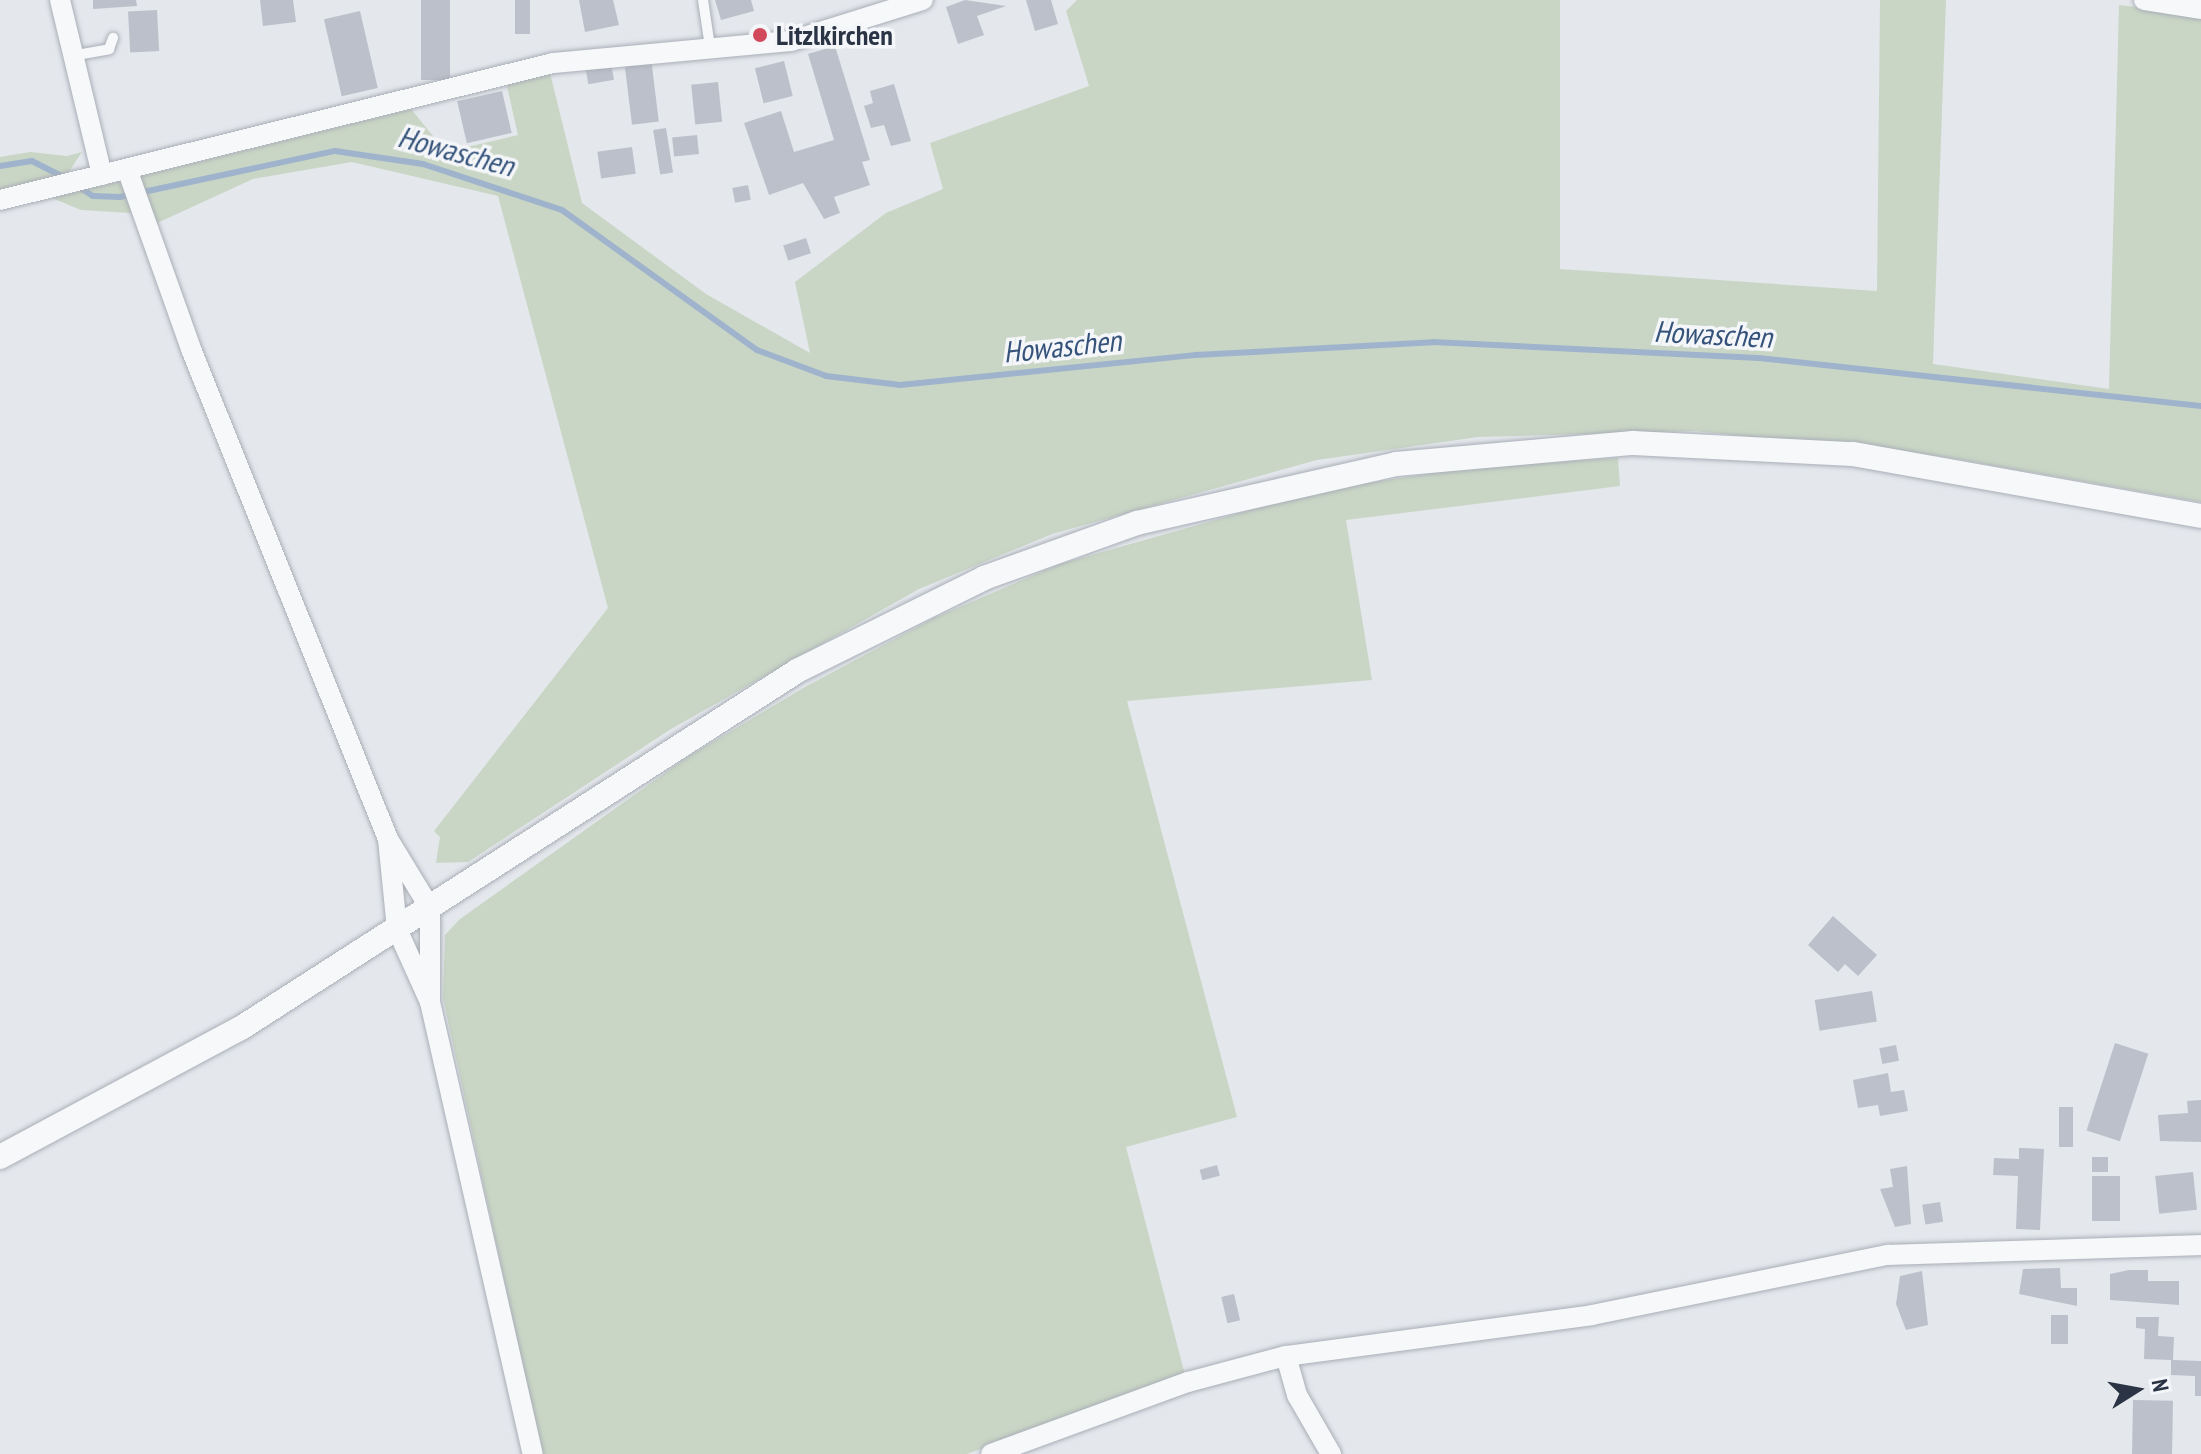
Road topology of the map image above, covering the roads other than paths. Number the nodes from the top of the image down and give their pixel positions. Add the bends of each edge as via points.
1 (60, 0) edge
2 (703, 0) edge
3 (923, 0) edge
4 (2144, 0) edge
5 (2201, 9) edge
6 (113, 38) dead end
7 (710, 47) junction
8 (69, 56) junction
9 (128, 174) junction
10 (95, 177) junction
11 (0, 200) edge
12 (2201, 516) edge
13 (388, 839) junction
14 (430, 908) junction
15 (397, 929) junction
16 (430, 1002) junction
17 (0, 1157) edge
18 (2201, 1245) edge
19 (1286, 1356) junction
20 (533, 1454) edge
21 (991, 1454) edge
22 (1331, 1454) edge

1 - 8 street
2 - 7 lane
3 - 7 street via 815,36
4 - 5 street
6 - 8 lane via 109,49
7 - 9 street via 553,63
8 - 10 street
9 - 10 street
9 - 13 street
10 - 11 street
12 - 14 street via 1853,454 1727,444 1479,453 1259,490 1059,547 927,603 692,735
13 - 14 street
13 - 15 street
14 - 15 street
14 - 16 street
15 - 16 street
15 - 17 street via 241,1028
16 - 20 street
18 - 19 street via 1888,1255 1592,1315
19 - 21 street via 1188,1382
19 - 22 street via 1297,1395

